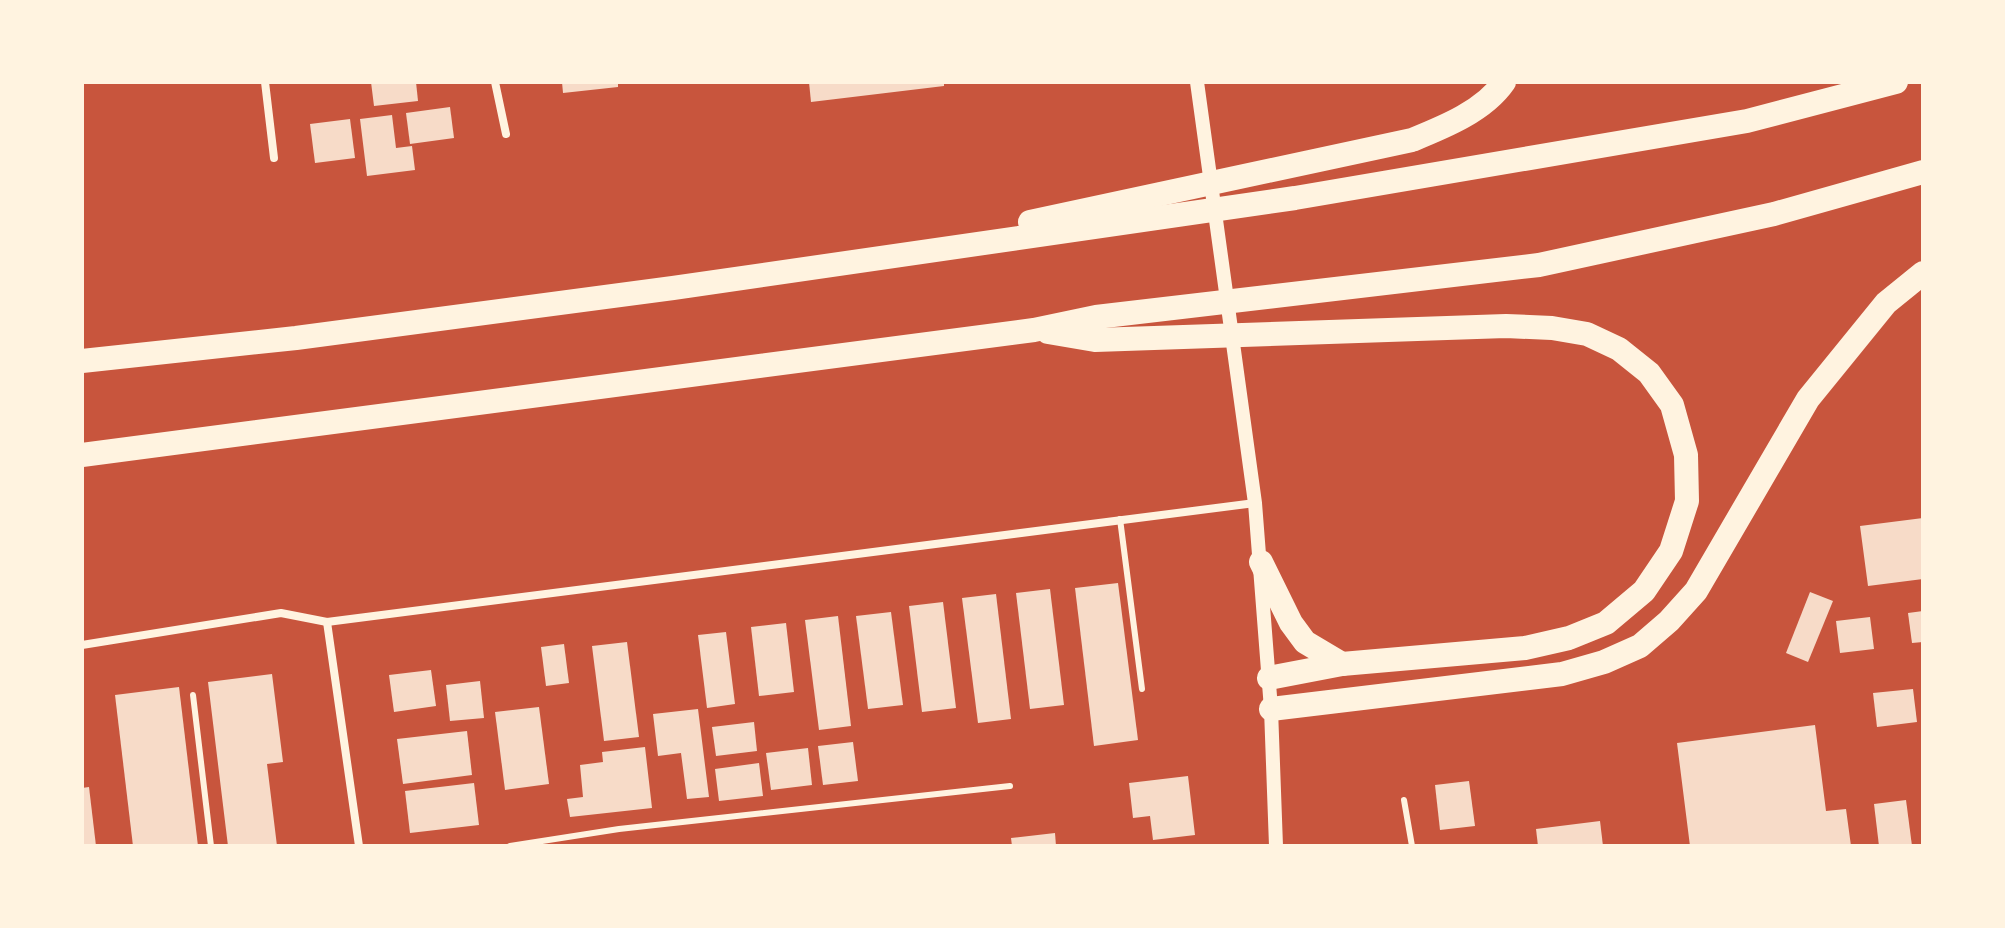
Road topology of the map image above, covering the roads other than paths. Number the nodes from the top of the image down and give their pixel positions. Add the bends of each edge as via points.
1 (265, 82) edge
2 (495, 82) edge
3 (1197, 82) edge
4 (1504, 82) edge
5 (1896, 82) edge
6 (506, 134) dead end
7 (274, 158) dead end
8 (1923, 172) edge
9 (1084, 219) junction
10 (1923, 273) edge
11 (1095, 329) junction
12 (82, 361) edge
13 (82, 455) edge
14 (1255, 503) junction
15 (1120, 519) junction
16 (1261, 562) junction
17 (327, 622) junction
18 (82, 645) edge
19 (1342, 664) junction
20 (1269, 678) junction
21 (1142, 689) dead end
22 (193, 695) dead end
23 (1271, 709) junction
24 (1010, 786) dead end
25 (1404, 800) dead end
26 (211, 846) edge
27 (359, 846) edge
28 (510, 846) edge
29 (1276, 846) edge
30 (1412, 846) edge

1 - 7 street
2 - 6 street
3 - 14 street
4 - 9 highway via 1455,122 1412,140
5 - 9 highway via 1747,121 1295,198
8 - 11 highway via 1774,214 1539,265 1292,296
9 - 12 highway via 673,288
10 - 23 highway via 1886,303 1808,399 1696,591 1640,646 1562,674
11 - 13 highway via 1034,330
11 - 19 highway via 1305,334 1552,328 1587,334 1619,349 1649,373 1672,405 1686,455 1687,501 1671,551 1644,591 1606,623 1569,638 1525,648
14 - 15 street
14 - 16 street
15 - 17 street
15 - 21 lane
16 - 19 highway via 1305,642
16 - 20 street
17 - 18 street via 281,613
17 - 27 street
19 - 20 highway
20 - 23 street
22 - 26 lane
23 - 29 street
24 - 28 lane
25 - 30 lane

